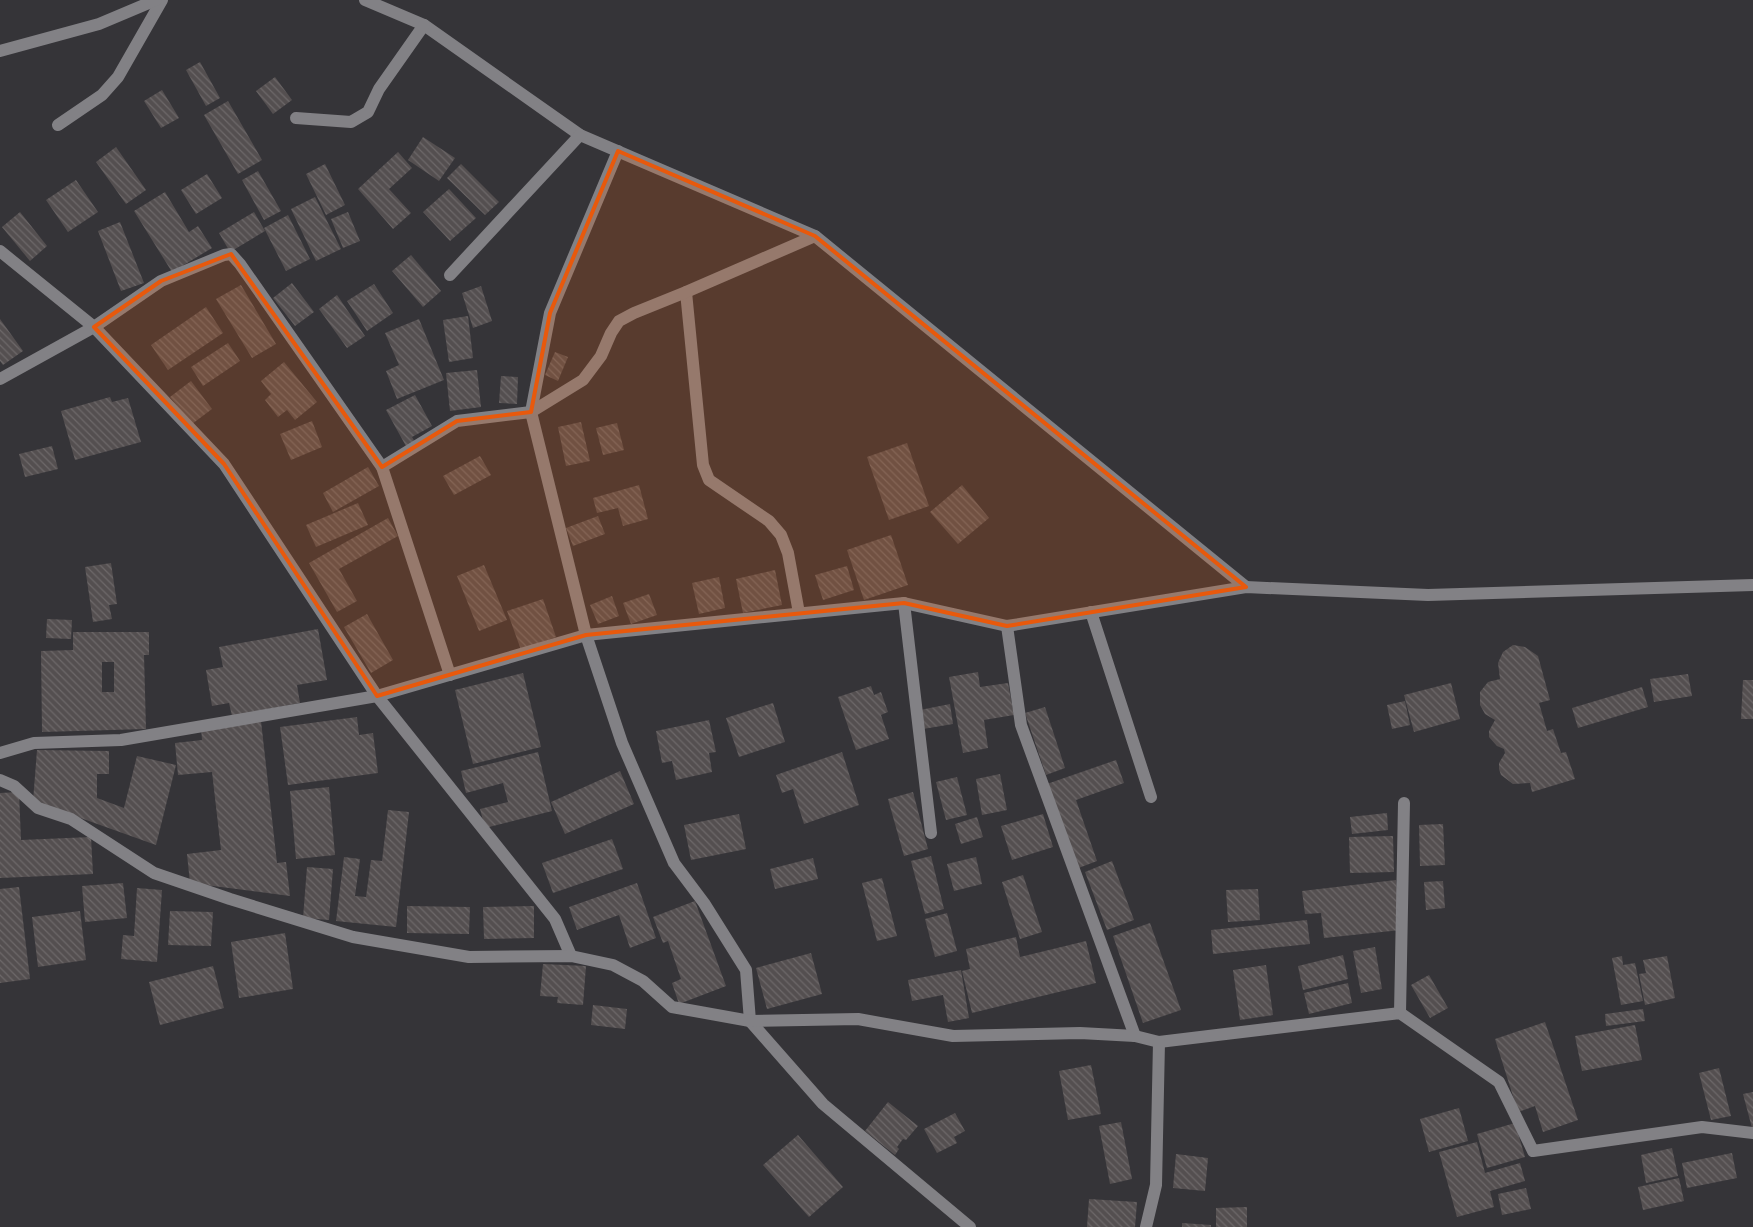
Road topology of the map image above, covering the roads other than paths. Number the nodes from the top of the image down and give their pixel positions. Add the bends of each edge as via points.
1 (156, 0) edge
2 (162, 0) edge
3 (365, 0) edge
4 (424, 25) junction
5 (0, 50) edge
6 (296, 118) dead end
7 (58, 125) dead end
8 (580, 135) junction
9 (618, 151) junction
10 (814, 236) junction
11 (0, 251) edge
12 (450, 276) dead end
13 (686, 292) junction
14 (94, 326) junction
15 (0, 379) edge
16 (531, 412) junction
17 (382, 467) junction
18 (1753, 585) edge
19 (1246, 587) junction
20 (904, 603) junction
21 (1091, 612) junction
22 (798, 613) junction
23 (1007, 626) junction
24 (586, 635) junction
25 (450, 675) junction
26 (377, 696) junction
27 (0, 753) edge
28 (0, 780) edge
29 (1152, 797) dead end
30 (1404, 803) dead end
31 (931, 834) dead end
32 (571, 956) junction
33 (1400, 1013) junction
34 (750, 1021) junction
35 (1135, 1036) junction
36 (1159, 1042) junction
37 (1753, 1133) edge
38 (970, 1227) edge
39 (1146, 1227) edge

1 - 5 street via 98,24
2 - 7 street via 118,77 102,95
3 - 4 street
4 - 6 street via 379,89 368,112 351,122
4 - 8 street
8 - 9 street
8 - 12 street
9 - 10 street
9 - 16 street via 550,313
10 - 13 street
10 - 19 street
11 - 14 street
13 - 16 street via 619,321 601,356 583,380
13 - 22 street via 703,465 709,480 769,521 781,535 788,553
14 - 15 street
14 - 17 street via 161,281 231,254
14 - 26 street via 224,464
16 - 17 street via 457,421
16 - 24 street
17 - 25 street
18 - 19 street via 1428,594
19 - 21 street
20 - 22 street
20 - 23 street
20 - 31 street
21 - 23 street
21 - 29 street
22 - 24 street
23 - 35 street via 1021,725
24 - 25 street
24 - 34 street via 622,744 674,863 704,903 746,970
25 - 26 street
26 - 27 street via 121,740 34,743
26 - 32 street via 555,919
28 - 32 street via 14,786 38,808 71,819 154,873 230,899 344,934 468,957
30 - 33 street
32 - 34 street via 614,965 643,981 672,1007
33 - 36 street
33 - 37 street via 1498,1082 1533,1151 1702,1127
34 - 35 street via 858,1019 953,1036 1080,1033
34 - 38 street via 822,1104
35 - 36 street
36 - 39 street via 1156,1185

